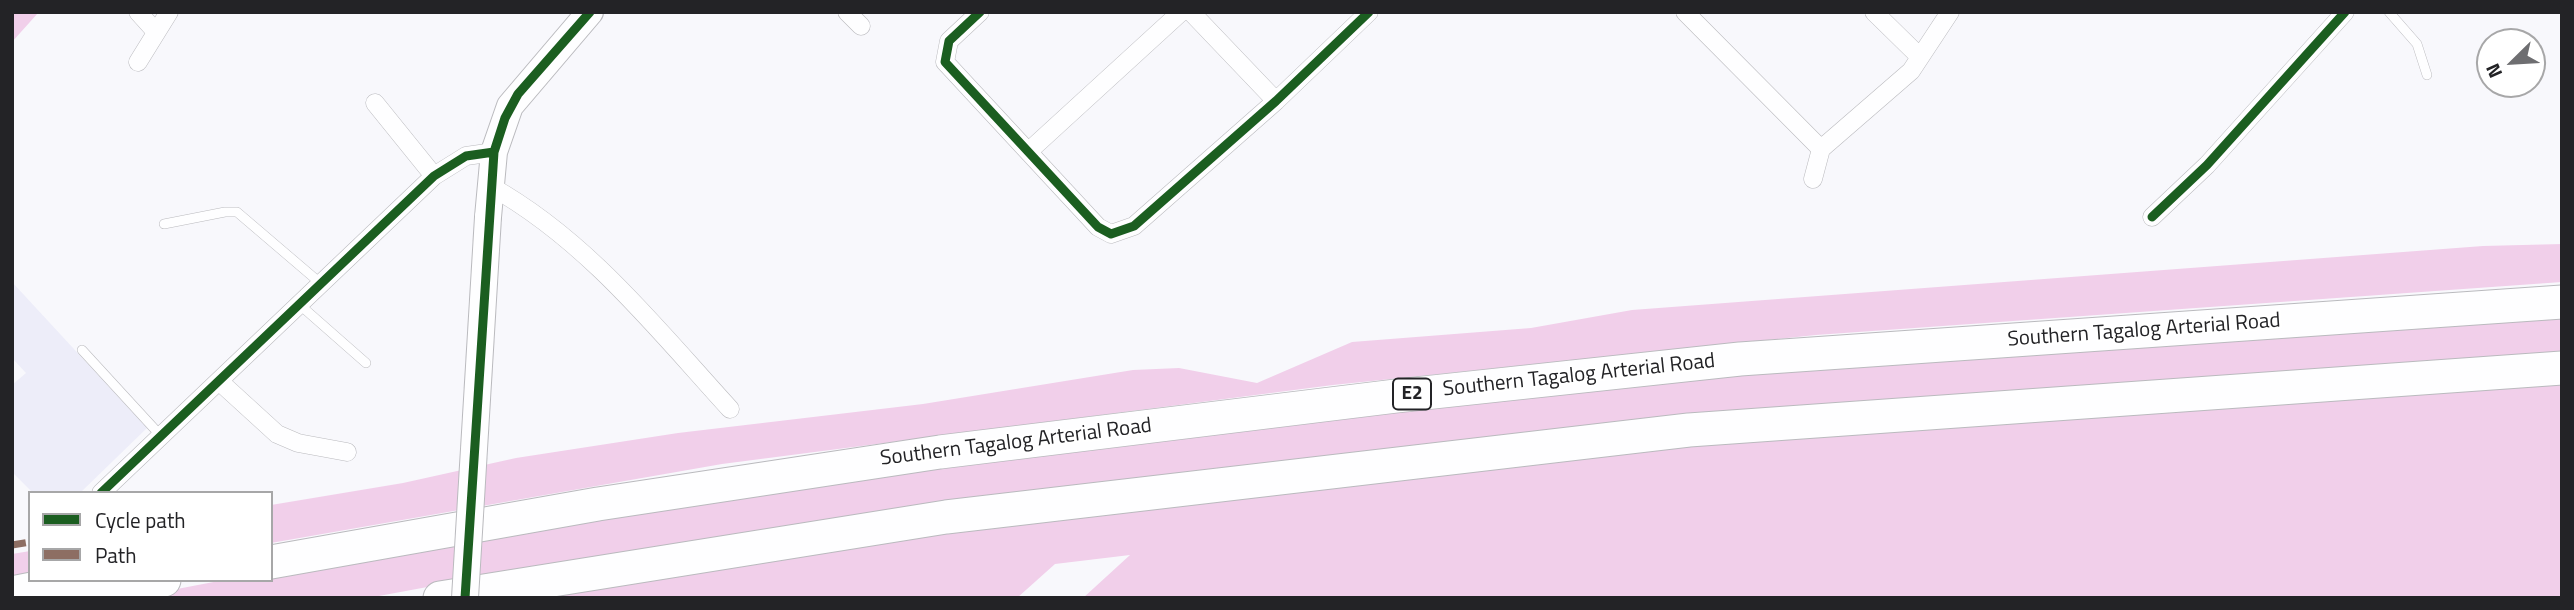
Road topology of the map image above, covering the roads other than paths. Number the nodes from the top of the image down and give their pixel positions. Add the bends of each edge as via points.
1 (138, 12) edge
2 (169, 12) edge
3 (590, 12) edge
4 (847, 12) edge
5 (980, 12) edge
6 (1181, 12) edge
7 (1191, 12) edge
8 (1369, 12) edge
9 (1685, 12) edge
10 (1874, 12) edge
11 (1950, 12) edge
12 (2345, 12) edge
13 (2389, 12) edge
14 (861, 26) dead end
15 (156, 32) junction
16 (1920, 57) junction
17 (138, 62) dead end
18 (2427, 75) dead end
19 (1276, 101) junction
20 (375, 103) dead end
21 (1821, 149) junction
22 (1029, 151) junction
23 (494, 152) junction
24 (434, 176) junction
25 (1813, 179) dead end
26 (490, 186) junction
27 (2152, 217) dead end
28 (164, 224) dead end
29 (319, 282) junction
30 (2562, 302) edge
31 (300, 305) junction
32 (82, 350) dead end
33 (366, 363) dead end
34 (2562, 368) edge
35 (220, 382) junction
36 (730, 409) dead end
37 (163, 438) junction
38 (347, 452) dead end
39 (104, 491) edge
40 (273, 562) edge
41 (68, 582) edge
42 (154, 582) edge
43 (12, 593) edge
44 (73, 598) edge
45 (440, 598) edge
46 (465, 598) edge

1 - 15 street
2 - 15 street
3 - 23 street via 518,94
4 - 14 street
5 - 22 street via 949,41 945,62
6 - 22 street
7 - 19 street
8 - 19 street
9 - 21 street
10 - 16 street
11 - 16 street
12 - 27 street via 2200,172
13 - 18 lane via 2417,44
15 - 17 street
16 - 21 street
19 - 22 street via 1134,226 1118,234 1098,227
20 - 24 street
21 - 25 street
23 - 24 street via 466,156
23 - 26 street
24 - 29 street
26 - 36 street via 523,205 583,254
26 - 46 street, bridge
28 - 29 lane via 237,212
29 - 31 street
30 - 40 highway, Southern Tagalog Arterial Road / E2 via 1740,359 1410,395 940,452 625,500
31 - 33 lane
31 - 35 street
32 - 37 lane
34 - 45 highway via 1689,430 946,517
35 - 37 street
35 - 38 street via 277,434
37 - 39 street
41 - 43 highway
42 - 44 highway

